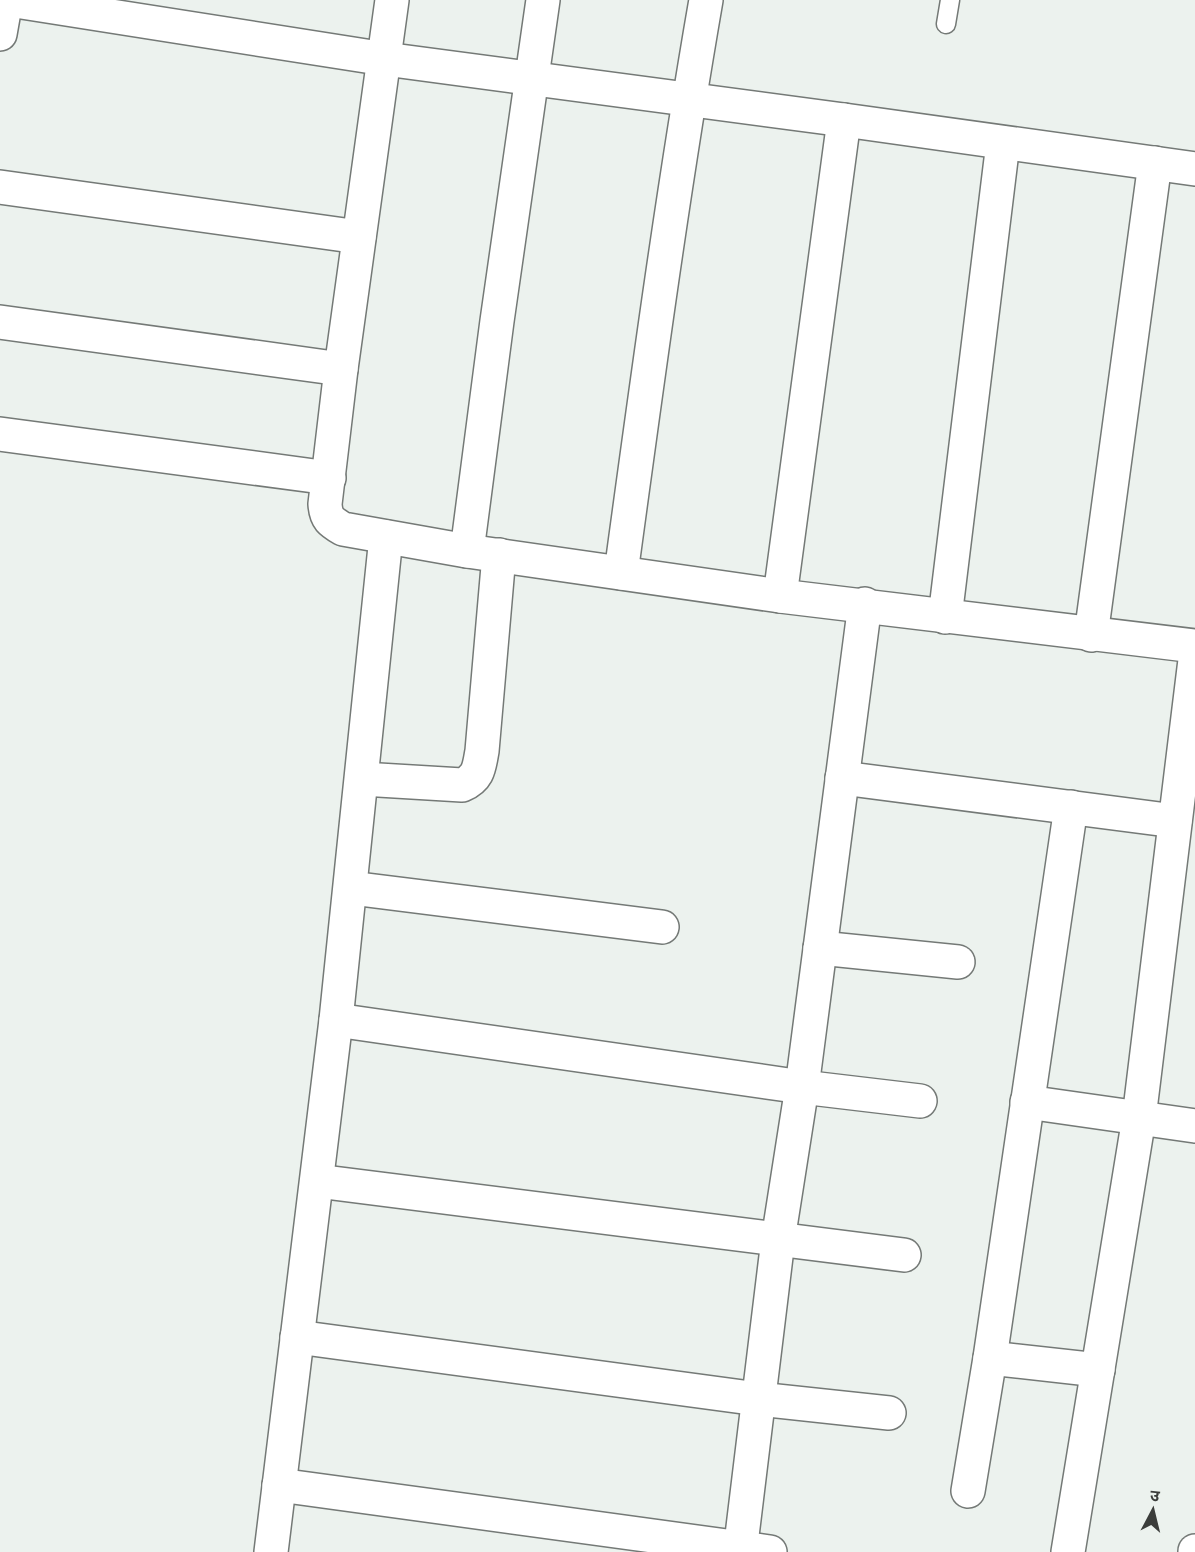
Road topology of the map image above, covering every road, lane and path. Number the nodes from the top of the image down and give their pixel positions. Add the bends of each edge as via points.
1 (8, 0) edge
2 (392, 0) edge
3 (543, 0) edge
4 (706, 0) edge
5 (950, 0) edge
6 (946, 24) dead end
7 (0, 34) edge
8 (385, 58) junction
9 (532, 77) junction
10 (689, 99) junction
11 (844, 120) junction
12 (1003, 143) junction
13 (1155, 164) junction
14 (1195, 169) edge
15 (0, 187) edge
16 (359, 237) junction
17 (0, 322) edge
18 (341, 369) junction
19 (0, 434) edge
20 (329, 478) junction
21 (387, 537) junction
22 (467, 551) junction
23 (499, 555) junction
24 (621, 573) junction
25 (780, 596) junction
26 (865, 604) junction
27 (945, 617) junction
28 (1091, 635) junction
29 (1195, 646) edge
30 (1195, 660) edge
31 (362, 778) junction
32 (842, 778) junction
33 (1071, 807) junction
34 (1175, 821) junction
35 (351, 888) junction
36 (662, 927) dead end
37 (820, 948) junction
38 (958, 962) dead end
39 (336, 1020) junction
40 (802, 1087) junction
41 (920, 1101) dead end
42 (1027, 1102) junction
43 (1139, 1118) junction
44 (1195, 1126) edge
45 (316, 1181) junction
46 (778, 1240) junction
47 (904, 1255) dead end
48 (297, 1337) junction
49 (990, 1358) junction
50 (1098, 1370) junction
51 (758, 1399) junction
52 (889, 1413) dead end
53 (279, 1485) junction
54 (968, 1491) dead end
55 (750, 1551) edge
56 (271, 1552) edge
57 (1068, 1552) edge

1 - 7 street
1 - 8 street
2 - 8 street
3 - 9 street
4 - 10 street
5 - 6 lane
8 - 9 street
8 - 16 street
9 - 10 street
9 - 22 street
10 - 11 street
10 - 24 street
11 - 12 street
11 - 25 street
12 - 13 street
12 - 27 street
13 - 14 street
13 - 28 street
15 - 16 street
16 - 18 street
17 - 18 street
18 - 20 street
19 - 20 street
20 - 21 street via 325,504 331,523 343,530
21 - 22 street
21 - 31 street
22 - 23 street
23 - 24 street
23 - 31 street via 482,751 472,781 462,785
24 - 25 street
25 - 26 street
26 - 27 street
26 - 32 street
27 - 28 street
28 - 29 street
30 - 34 street
31 - 35 street
32 - 33 street
32 - 37 street
33 - 34 street
33 - 42 street
34 - 43 street
35 - 36 street
35 - 39 street
37 - 38 street
37 - 40 street
39 - 40 street
39 - 45 street
40 - 41 street
40 - 46 street
42 - 43 street
42 - 49 street
43 - 44 street
43 - 50 street
45 - 46 street
45 - 48 street
46 - 47 street
46 - 51 street
48 - 51 street
48 - 53 street
49 - 50 street
49 - 54 street
50 - 57 street
51 - 52 street
51 - 55 street
53 - 55 street
53 - 56 street

